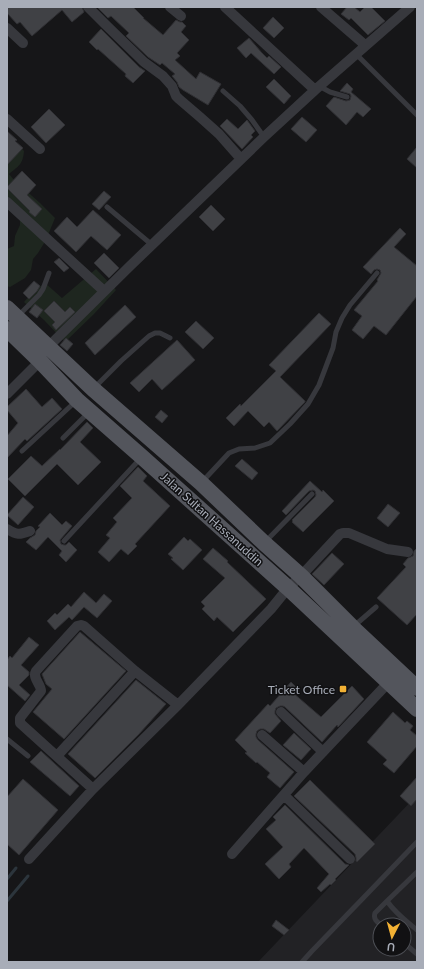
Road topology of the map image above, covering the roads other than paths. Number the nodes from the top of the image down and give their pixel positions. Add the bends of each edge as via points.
1 (88, 7) edge
2 (170, 7) edge
3 (225, 7) edge
4 (321, 7) edge
5 (410, 7) edge
6 (181, 16) dead end
7 (7, 28) edge
8 (23, 44) dead end
9 (365, 46) junction
10 (356, 54) junction
11 (317, 88) junction
12 (223, 91) dead end
13 (348, 97) dead end
14 (417, 115) edge
15 (7, 119) edge
16 (264, 137) junction
17 (40, 149) dead end
18 (241, 159) junction
19 (7, 202) edge
20 (107, 207) dead end
21 (152, 244) junction
22 (49, 273) dead end
23 (377, 273) dead end
24 (104, 291) junction
25 (10, 318) edge
26 (170, 338) dead end
27 (48, 347) junction
28 (40, 361) junction
29 (93, 389) junction
30 (7, 394) edge
31 (77, 400) junction
32 (90, 410) junction
33 (63, 438) dead end
34 (22, 451) dead end
35 (142, 457) junction
36 (201, 483) junction
37 (312, 494) dead end
38 (7, 529) edge
39 (30, 531) dead end
40 (64, 541) dead end
41 (264, 543) junction
42 (408, 552) dead end
43 (301, 576) junction
44 (288, 588) junction
45 (376, 607) dead end
46 (353, 628) junction
47 (135, 671) junction
48 (388, 683) junction
49 (417, 688) edge
50 (178, 705) junction
51 (417, 709) edge
52 (281, 712) dead end
53 (262, 735) dead end
54 (7, 739) edge
55 (323, 752) junction
56 (28, 756) dead end
57 (57, 756) junction
58 (304, 772) junction
59 (93, 789) junction
60 (284, 795) junction
61 (417, 842) edge
62 (232, 854) dead end
63 (29, 859) dead end
64 (350, 859) dead end
65 (417, 872) edge
66 (387, 901) junction
67 (374, 917) edge
68 (417, 930) edge
69 (302, 962) edge

1 - 18 street via 144,62 163,76 172,86 176,96 219,134
2 - 6 street
3 - 11 street
4 - 9 street
5 - 9 street
7 - 8 street
9 - 10 street
10 - 11 street
10 - 14 lane
11 - 13 lane
11 - 16 street
12 - 16 lane via 244,110
15 - 17 street
16 - 18 street
18 - 21 street
19 - 24 street
20 - 21 lane
21 - 24 street
22 - 25 lane via 39,295
23 - 36 lane via 342,318 319,385 308,404 270,443 229,453
24 - 27 street
25 - 27 main road, Jalan Sultan Hassanuddin
25 - 28 main road, Jalan Sultan Hassanuddin
26 - 29 lane via 160,333 149,336
27 - 29 main road, Jalan Sultan Hassanuddin
28 - 30 street
28 - 31 main road, Jalan Sultan Hassanuddin
29 - 36 main road, Jalan Sultan Hassanuddin
31 - 32 main road, Jalan Sultan Hassanuddin
31 - 34 lane
32 - 33 lane
32 - 35 main road, Jalan Sultan Hassanuddin
35 - 40 lane
35 - 44 main road, Jalan Sultan Hassanuddin
36 - 41 main road, Jalan Sultan Hassanuddin
37 - 41 lane
38 - 39 street via 15,534
41 - 43 main road, Jalan Sultan Hassanuddin
42 - 43 street via 387,549 343,533
43 - 44 street
43 - 46 main road, Jalan Sultan Hassanuddin
44 - 48 main road, Jalan Sultan Hassanuddin
44 - 50 street
45 - 46 lane
46 - 49 main road, Jalan Sultan Hassanuddin
47 - 50 street
47 - 57 street
47 - 57 street via 84,626 77,626 36,671 35,677 42,691 20,718 21,725
48 - 51 main road, Jalan Sultan Hassanuddin
48 - 55 street
50 - 59 street
52 - 55 street
53 - 58 street
54 - 56 lane
55 - 58 street
57 - 59 street
58 - 60 street
59 - 63 street
60 - 62 street
60 - 64 street
61 - 69 lane
65 - 66 lane
66 - 67 lane via 375,913
66 - 68 lane via 397,914

